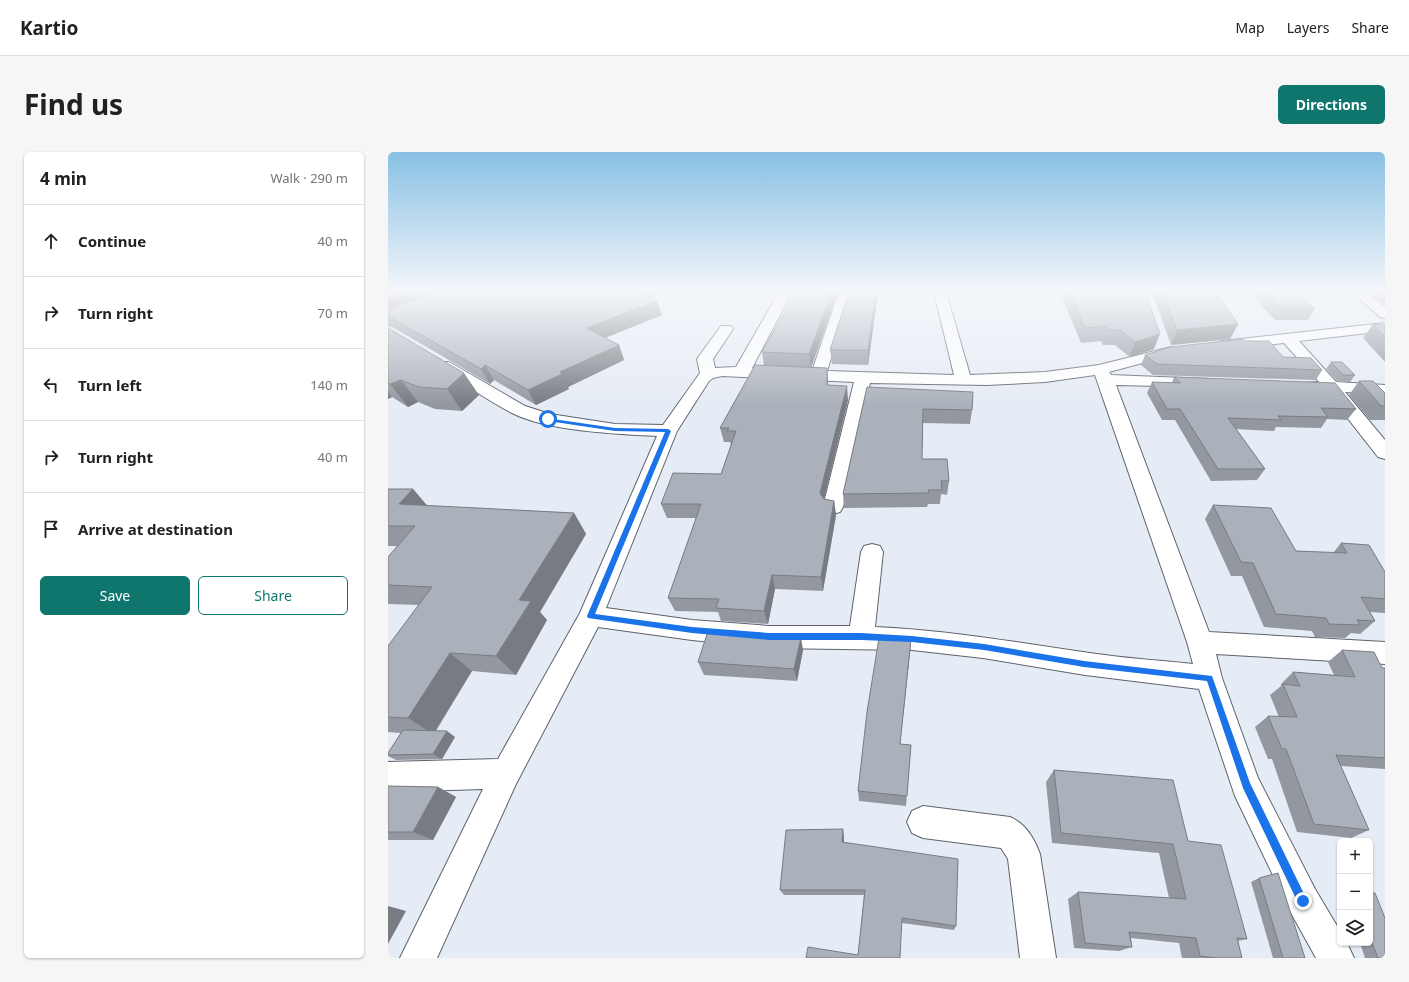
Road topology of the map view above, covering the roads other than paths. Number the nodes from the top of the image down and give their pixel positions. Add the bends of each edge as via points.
1 (726, 329) dead end
2 (765, 330) edge
3 (833, 330) edge
4 (950, 330) edge
5 (1359, 330) edge
6 (1159, 337) edge
7 (1287, 337) junction
8 (1210, 346) edge
9 (1187, 349) edge
10 (1164, 352) junction
11 (427, 356) edge
12 (742, 371) junction
13 (708, 374) junction
14 (1103, 375) junction
15 (818, 376) junction
16 (863, 378) junction
17 (963, 380) junction
18 (1221, 383) edge
19 (1293, 386) edge
20 (1333, 387) junction
21 (1380, 389) edge
22 (1366, 426) junction
23 (1385, 427) edge
24 (668, 431) junction
25 (1385, 453) edge
26 (833, 507) edge
27 (872, 552) dead end
28 (591, 616) junction
29 (861, 636) junction
30 (1200, 642) junction
31 (1385, 653) edge
32 (1209, 678) junction
33 (506, 774) junction
34 (388, 777) edge
35 (923, 822) dead end
36 (418, 958) edge
37 (1038, 958) edge
38 (1336, 958) edge

1 - 13 street via 705,359
2 - 12 street
3 - 15 street
4 - 17 street
5 - 7 street
6 - 10 street
7 - 8 street
7 - 20 street
9 - 10 street
10 - 14 street
11 - 24 street via 519,410 548,419 615,429
12 - 13 street
12 - 15 street
13 - 24 street
14 - 17 street
14 - 18 street
14 - 30 street
15 - 16 street
16 - 17 street
16 - 26 street
19 - 20 street
20 - 21 street
20 - 22 street
22 - 23 street
22 - 25 street
24 - 28 street
27 - 29 street
28 - 29 street via 692,630 769,636
28 - 33 street
29 - 32 street via 984,647 1084,664
30 - 31 street
30 - 32 street
32 - 38 street via 1246,785 1303,901
33 - 34 street
33 - 36 street
35 - 37 street via 1010,833 1024,854

